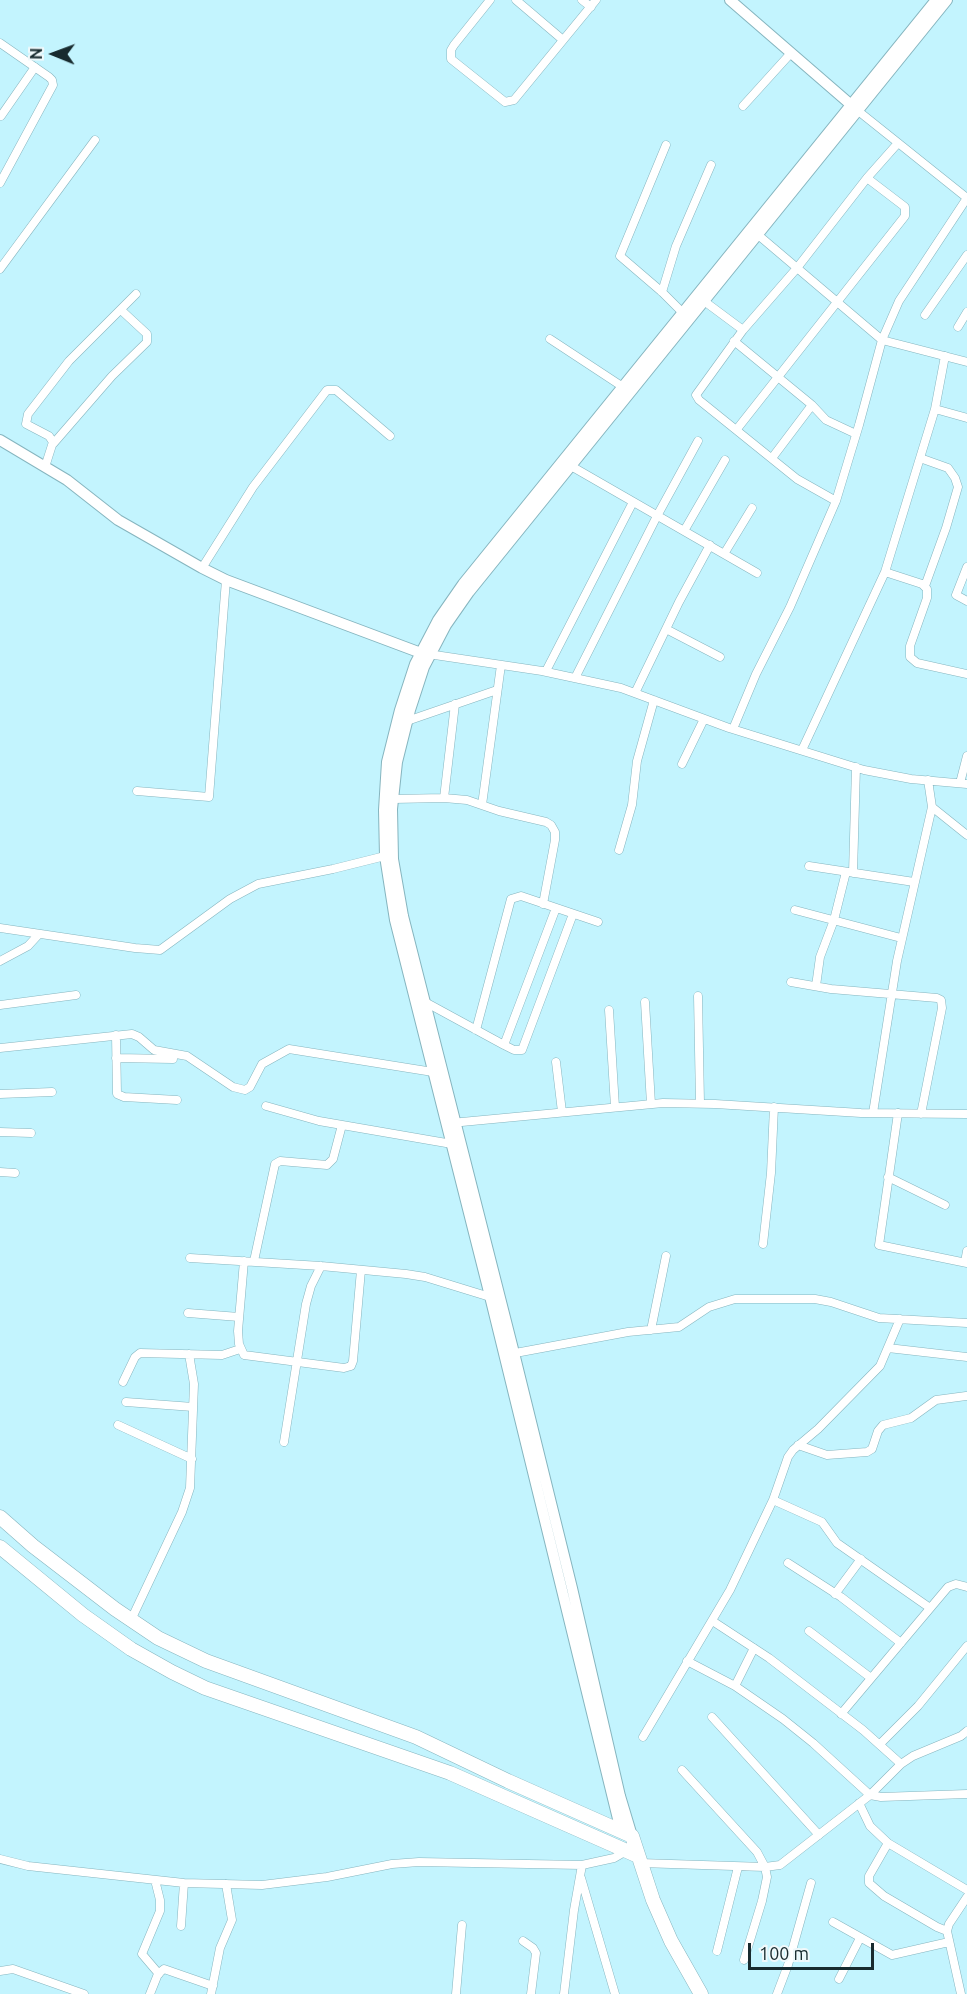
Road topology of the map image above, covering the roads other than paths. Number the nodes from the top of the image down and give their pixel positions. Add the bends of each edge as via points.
1 (490, 0) edge
2 (516, 0) edge
3 (582, 0) edge
4 (730, 0) edge
5 (939, 1) edge
6 (594, 3) edge
7 (563, 40) junction
8 (0, 42) edge
9 (791, 53) junction
10 (35, 67) junction
11 (743, 106) dead end
12 (854, 107) junction
13 (1, 116) edge
14 (95, 140) dead end
15 (898, 143) junction
16 (666, 145) dead end
17 (711, 165) dead end
18 (867, 178) junction
19 (0, 183) edge
20 (967, 198) edge
21 (758, 234) junction
22 (967, 255) edge
23 (797, 268) junction
24 (0, 269) edge
25 (662, 292) junction
26 (136, 294) dead end
27 (704, 302) junction
28 (837, 302) junction
29 (121, 310) junction
30 (967, 312) edge
31 (683, 313) junction
32 (925, 315) dead end
33 (958, 327) dead end
34 (743, 330) junction
35 (550, 339) dead end
36 (882, 340) junction
37 (734, 341) junction
38 (945, 356) junction
39 (967, 362) edge
40 (778, 377) junction
41 (623, 387) junction
42 (812, 405) junction
43 (935, 409) junction
44 (967, 418) edge
45 (737, 429) junction
46 (856, 434) junction
47 (390, 436) dead end
48 (0, 440) edge
49 (698, 441) dead end
50 (53, 444) junction
51 (772, 458) junction
52 (920, 458) junction
53 (724, 460) dead end
54 (571, 466) junction
55 (45, 467) junction
56 (836, 501) junction
57 (633, 502) junction
58 (752, 508) dead end
59 (657, 516) junction
60 (684, 531) junction
61 (710, 545) junction
62 (724, 554) junction
63 (967, 567) edge
64 (202, 568) junction
65 (885, 572) junction
66 (757, 573) dead end
67 (226, 580) junction
68 (925, 586) junction
69 (967, 601) edge
70 (666, 629) junction
71 (426, 654) junction
72 (720, 657) dead end
73 (501, 665) junction
74 (546, 671) junction
75 (967, 674) edge
76 (575, 678) junction
77 (498, 690) junction
78 (635, 693) junction
79 (654, 700) junction
80 (455, 704) junction
81 (704, 719) junction
82 (407, 721) junction
83 (733, 729) junction
84 (802, 750) junction
85 (967, 756) edge
86 (682, 765) dead end
87 (856, 767) junction
88 (928, 780) junction
89 (964, 784) edge
90 (137, 791) dead end
91 (444, 798) junction
92 (393, 799) junction
93 (482, 805) junction
94 (932, 807) junction
95 (967, 836) edge
96 (619, 850) dead end
97 (385, 856) junction
98 (809, 866) dead end
99 (849, 872) junction
100 (914, 882) junction
101 (543, 904) junction
102 (556, 908) junction
103 (795, 910) dead end
104 (573, 914) junction
105 (834, 920) junction
106 (598, 922) dead end
107 (0, 928) edge
108 (39, 934) junction
109 (901, 938) junction
110 (0, 962) edge
111 (790, 982) dead end
112 (816, 986) junction
113 (76, 995) dead end
114 (891, 995) junction
115 (698, 996) dead end
116 (425, 1002) junction
117 (645, 1002) dead end
118 (0, 1005) edge
119 (609, 1010) dead end
120 (476, 1029) junction
121 (116, 1035) junction
122 (504, 1045) junction
123 (0, 1048) edge
124 (116, 1058) junction
125 (193, 1059) junction
126 (556, 1062) dead end
127 (433, 1072) junction
128 (52, 1092) dead end
129 (0, 1094) edge
130 (177, 1100) dead end
131 (700, 1103) junction
132 (651, 1104) junction
133 (266, 1106) dead end
134 (615, 1107) junction
135 (774, 1107) junction
136 (562, 1112) junction
137 (873, 1113) junction
138 (898, 1113) junction
139 (921, 1114) junction
140 (967, 1114) edge
141 (451, 1123) junction
142 (342, 1125) junction
143 (0, 1132) edge
144 (31, 1133) dead end
145 (452, 1144) junction
146 (0, 1172) edge
147 (15, 1173) dead end
148 (888, 1178) junction
149 (945, 1205) dead end
150 (763, 1244) dead end
151 (967, 1251) edge
152 (666, 1256) dead end
153 (190, 1258) dead end
154 (244, 1261) junction
155 (254, 1261) junction
156 (966, 1263) edge
157 (321, 1266) junction
158 (361, 1270) junction
159 (490, 1297) junction
160 (188, 1313) dead end
161 (239, 1317) junction
162 (900, 1319) junction
163 (967, 1323) edge
164 (651, 1330) junction
165 (888, 1348) junction
166 (240, 1349) junction
167 (189, 1354) junction
168 (509, 1354) junction
169 (967, 1357) edge
170 (295, 1362) junction
171 (123, 1382) dead end
172 (966, 1396) edge
173 (126, 1402) dead end
174 (193, 1407) junction
175 (118, 1425) dead end
176 (284, 1442) dead end
177 (798, 1445) junction
178 (192, 1459) junction
179 (773, 1500) junction
180 (0, 1517) edge
181 (0, 1547) edge
182 (861, 1559) junction
183 (788, 1563) dead end
184 (967, 1587) edge
185 (835, 1594) junction
186 (930, 1608) junction
187 (131, 1620) junction
188 (714, 1622) junction
189 (809, 1631) dead end
190 (901, 1643) junction
191 (967, 1646) edge
192 (754, 1648) junction
193 (687, 1661) junction
194 (871, 1678) junction
195 (735, 1686) junction
196 (841, 1714) junction
197 (712, 1717) dead end
198 (967, 1731) edge
199 (643, 1737) dead end
200 (880, 1744) junction
201 (901, 1764) junction
202 (682, 1770) dead end
203 (967, 1794) edge
204 (870, 1795) junction
205 (859, 1803) junction
206 (626, 1833) junction
207 (819, 1835) junction
208 (888, 1843) junction
209 (635, 1857) junction
210 (0, 1859) edge
211 (582, 1865) junction
212 (738, 1867) junction
213 (765, 1867) junction
214 (580, 1876) junction
215 (155, 1880) junction
216 (184, 1883) junction
217 (811, 1883) dead end
218 (226, 1884) junction
219 (967, 1890) edge
220 (967, 1897) edge
221 (833, 1922) dead end
222 (462, 1925) dead end
223 (181, 1926) dead end
224 (947, 1931) junction
225 (860, 1938) junction
226 (523, 1941) dead end
227 (949, 1942) junction
228 (717, 1951) dead end
229 (744, 1960) dead end
230 (0, 1971) edge
231 (159, 1974) junction
232 (839, 1979) dead end
233 (212, 1990) edge
234 (84, 1994) edge
235 (150, 1994) edge
236 (456, 1994) edge
237 (531, 1994) edge
238 (564, 1994) edge
239 (615, 1994) edge
240 (690, 1994) edge
241 (701, 1994) edge
242 (777, 1994) edge
243 (961, 1994) edge

1 - 7 street via 454,45 451,55 453,62 501,100 514,100
2 - 7 street
3 - 6 street
4 - 9 main road
5 - 12 main road
6 - 7 street
8 - 10 street
9 - 11 street
9 - 12 main road
10 - 13 street
10 - 19 street via 52,80 52,85
12 - 15 street
12 - 21 main road
12 - 31 main road
14 - 24 street
15 - 18 street
15 - 20 street
16 - 25 street via 620,252 621,259
17 - 25 street via 676,246
18 - 23 street
18 - 28 street via 905,207 906,213
20 - 36 street via 899,301
21 - 23 street
21 - 27 main road
22 - 32 street
23 - 28 street
23 - 34 street
25 - 31 street
26 - 29 street
27 - 34 street
27 - 54 main road
28 - 36 street
28 - 40 street
29 - 50 street via 147,334 147,342
29 - 50 street via 69,361 28,414 26,424 49,436
30 - 33 street
31 - 41 main road
34 - 37 street
35 - 41 street
36 - 38 street
36 - 46 street
37 - 40 street
37 - 45 street via 696,396
38 - 39 street
38 - 43 street
40 - 42 street
40 - 45 street
41 - 71 main road via 463,584 438,620
42 - 46 street via 826,420
42 - 51 street
43 - 44 street
43 - 52 street
45 - 51 street
46 - 56 street
47 - 64 street via 336,390 327,390 253,487
48 - 55 main road
49 - 59 street
50 - 55 street
51 - 56 street via 797,479
52 - 65 street
52 - 68 street via 948,468 958,487
53 - 60 street
54 - 57 street
54 - 71 main road via 469,592
55 - 64 main road via 118,520
56 - 83 street
57 - 59 street
57 - 74 street
58 - 62 street
59 - 60 street
59 - 76 street
60 - 61 street
61 - 62 street
61 - 70 street
62 - 66 street
63 - 69 street via 956,594
64 - 67 main road
65 - 68 street
65 - 84 street
67 - 71 main road
67 - 90 street via 209,797
68 - 75 street via 927,598 910,646 910,657 917,663
70 - 72 street
70 - 78 street
71 - 73 street
71 - 82 main road
71 - 97 main road via 400,710 387,762
73 - 74 street
73 - 77 street
74 - 76 street
76 - 78 street
77 - 80 street
77 - 93 street
78 - 79 street
79 - 81 street
79 - 96 street
80 - 82 street
80 - 91 street
81 - 83 street
81 - 86 street
82 - 92 main road
83 - 84 street
84 - 87 street
85 - 89 street
87 - 88 street
87 - 99 street
88 - 89 street
88 - 94 street
91 - 92 street
91 - 93 street
92 - 116 main road via 393,859
93 - 101 street via 546,822 554,828 554,849
94 - 95 street
94 - 100 street
97 - 108 street via 258,884 222,904 160,950
97 - 127 main road via 395,920
98 - 99 street
99 - 100 street
99 - 105 street
100 - 109 street
101 - 102 street
101 - 120 street via 517,896 510,901
102 - 104 street
102 - 122 street
103 - 105 street
104 - 106 street
104 - 122 street via 523,1048 518,1051
105 - 109 street
105 - 112 street via 820,957
107 - 108 street
108 - 110 street via 28,946
109 - 114 street
111 - 112 street
112 - 114 street
113 - 118 street
114 - 137 street
114 - 139 street via 937,998 943,1004
115 - 131 street
116 - 120 street
116 - 141 main road
117 - 132 street
119 - 134 street
120 - 122 street
121 - 123 street
121 - 124 street
121 - 125 street via 134,1034 158,1052
124 - 125 street
124 - 130 street via 118,1096
125 - 127 street via 233,1087 245,1090 262,1064 289,1049
126 - 136 street
127 - 141 main road
128 - 129 street
131 - 132 street
131 - 135 street
132 - 134 street
133 - 142 street
134 - 136 street
135 - 137 street
135 - 150 street
136 - 141 street
137 - 138 street
138 - 139 street
138 - 148 street
139 - 140 street
141 - 145 main road
141 - 168 main road
142 - 145 street
142 - 155 street via 333,1159 327,1165 280,1161 274,1164
143 - 144 street
145 - 159 main road
146 - 147 street
148 - 149 street
148 - 156 street via 879,1245
151 - 156 street
152 - 164 street
153 - 154 street
154 - 155 street
154 - 161 street
155 - 157 street
157 - 158 street
157 - 170 street via 306,1304
158 - 159 street via 425,1277
158 - 170 street via 352,1364 344,1368
159 - 168 main road
160 - 161 street
161 - 166 street
162 - 163 street
162 - 164 street via 879,1318 814,1299 735,1299 709,1307 684,1325
162 - 165 street
164 - 168 street
165 - 169 street
165 - 177 street via 878,1368
166 - 167 street via 222,1355
166 - 170 street via 249,1357
167 - 171 street via 140,1353
167 - 174 street
168 - 206 main road
170 - 176 street
172 - 177 street via 936,1400 911,1418 883,1425 867,1452 827,1455
173 - 174 street
174 - 178 street
175 - 178 street
177 - 179 street via 788,1456
178 - 187 street via 184,1506
179 - 182 street via 822,1522 837,1543
179 - 188 street
180 - 187 highway
181 - 209 highway via 83,1615 172,1672 205,1688 450,1773
182 - 185 street
182 - 186 street
183 - 185 street
184 - 186 street via 952,1585
185 - 190 street
186 - 190 street
187 - 206 highway via 206,1661 416,1737
188 - 192 street
188 - 193 street
189 - 194 street
190 - 194 street
191 - 200 street via 918,1706
192 - 195 street
192 - 196 street
193 - 195 street
193 - 199 street
194 - 196 street
195 - 204 street via 813,1743
196 - 200 street
197 - 207 street
198 - 201 street
200 - 201 street
201 - 204 street
202 - 213 street via 757,1852
203 - 204 street
204 - 205 street
205 - 207 street
205 - 208 street via 870,1826
206 - 209 highway
207 - 213 street via 785,1862
208 - 219 street
208 - 224 street via 868,1883
209 - 211 street
209 - 212 street
209 - 240 highway via 644,1903
209 - 241 highway via 671,1941
210 - 215 street via 36,1867
211 - 214 street
211 - 218 street via 419,1862 262,1885
212 - 213 street
212 - 228 street
213 - 229 street via 762,1901
214 - 238 street
214 - 239 street
215 - 216 street
215 - 231 street via 160,1911 142,1955
216 - 218 street
216 - 223 street
217 - 242 street
218 - 233 street via 232,1920 220,1948
220 - 224 street
221 - 225 street
222 - 236 street
224 - 227 street
225 - 227 street via 892,1955
225 - 232 street
226 - 237 street via 537,1955
227 - 243 street
230 - 234 street via 13,1969
231 - 233 street via 166,1969
231 - 235 street

